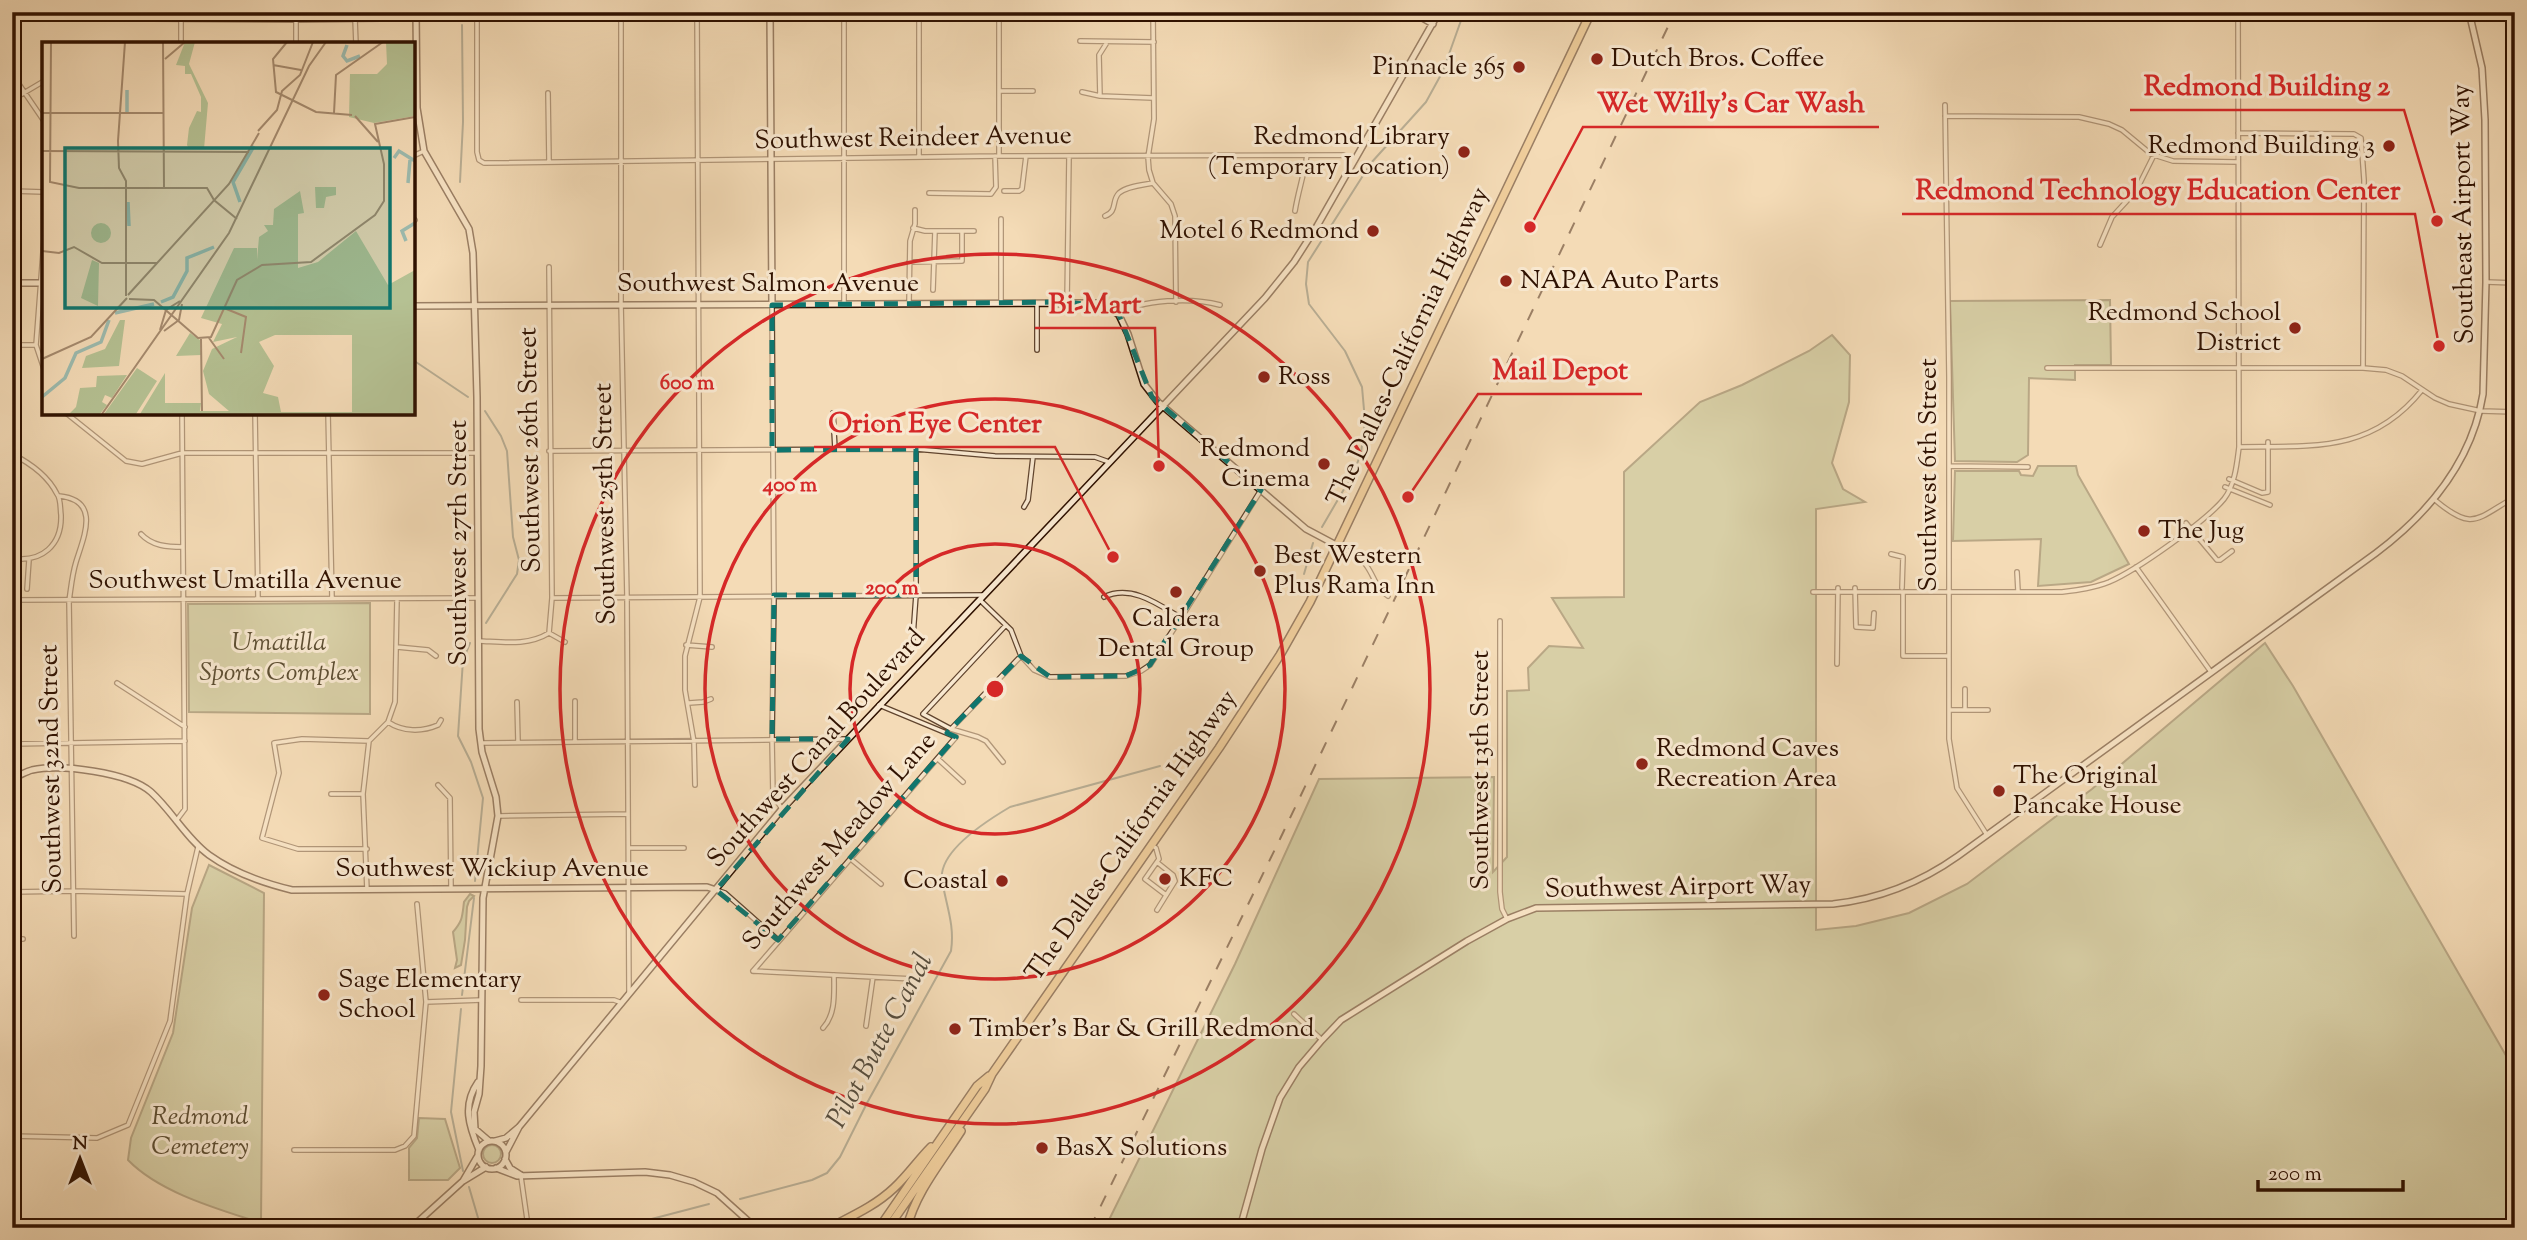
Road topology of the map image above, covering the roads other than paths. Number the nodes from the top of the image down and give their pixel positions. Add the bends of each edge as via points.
1 (889, 12) edge
2 (919, 12) edge
3 (999, 12) edge
4 (1153, 12) edge
5 (1412, 12) edge
6 (1439, 12) edge
7 (1591, 12) edge
8 (2238, 12) edge
9 (2469, 12) edge
10 (770, 13) edge
11 (844, 13) edge
12 (621, 14) edge
13 (697, 14) edge
14 (181, 15) edge
15 (416, 15) edge
16 (477, 15) edge
17 (547, 15) edge
18 (12, 18) edge
19 (296, 19) junction
20 (355, 19) junction
21 (1433, 24) junction
22 (1080, 41) dead end
23 (181, 42) edge
24 (296, 42) edge
25 (356, 42) edge
26 (1154, 42) junction
27 (1108, 43) junction
28 (12, 74) edge
29 (42, 82) edge
30 (999, 91) junction
31 (1034, 91) dead end
32 (24, 92) junction
33 (1082, 92) dead end
34 (548, 93) dead end
35 (1100, 96) junction
36 (1154, 98) junction
37 (12, 100) edge
38 (1945, 105) dead end
39 (1945, 116) junction
40 (42, 118) edge
41 (2238, 133) junction
42 (424, 150) junction
43 (415, 155) edge
44 (1307, 155) junction
45 (2154, 155) junction
46 (997, 156) junction
47 (1026, 156) junction
48 (1069, 156) junction
49 (919, 157) junction
50 (1148, 157) junction
51 (770, 159) junction
52 (844, 159) junction
53 (699, 160) junction
54 (1355, 160) junction
55 (549, 162) junction
56 (621, 162) junction
57 (2238, 162) junction
58 (1153, 183) junction
59 (12, 191) edge
60 (1004, 191) dead end
61 (42, 192) edge
62 (929, 193) dead end
63 (915, 210) dead end
64 (1296, 211) dead end
65 (1105, 216) dead end
66 (1001, 219) dead end
67 (913, 228) junction
68 (936, 231) junction
69 (962, 231) junction
70 (974, 231) dead end
71 (2100, 245) dead end
72 (934, 261) junction
73 (909, 262) junction
74 (549, 267) dead end
75 (2486, 282) junction
76 (12, 283) edge
77 (42, 283) edge
78 (2515, 284) edge
79 (933, 290) dead end
80 (844, 302) junction
81 (909, 302) junction
82 (1001, 302) junction
83 (1037, 302) junction
84 (1067, 302) junction
85 (1176, 302) junction
86 (621, 303) junction
87 (698, 305) junction
88 (772, 305) junction
89 (1220, 305) dead end
90 (415, 306) edge
91 (474, 306) junction
92 (549, 306) junction
93 (1119, 315) junction
94 (2515, 316) edge
95 (2515, 339) edge
96 (36, 345) junction
97 (12, 348) edge
98 (1037, 350) dead end
99 (42, 363) edge
100 (2047, 368) dead end
101 (2239, 368) junction
102 (2363, 368) junction
103 (2422, 390) junction
104 (1163, 407) junction
105 (2480, 411) junction
106 (2515, 412) edge
107 (833, 413) dead end
108 (68, 415) edge
109 (182, 415) edge
110 (255, 415) edge
111 (328, 415) edge
112 (2268, 442) dead end
113 (2239, 447) junction
114 (835, 449) junction
115 (916, 449) junction
116 (624, 450) junction
117 (700, 450) junction
118 (772, 450) junction
119 (549, 451) junction
120 (182, 453) junction
121 (256, 453) junction
122 (330, 453) junction
123 (478, 453) junction
124 (12, 454) edge
125 (1033, 457) junction
126 (1109, 462) junction
127 (1950, 466) junction
128 (2028, 467) dead end
129 (2229, 479) dead end
130 (2225, 487) dead end
131 (1261, 490) junction
132 (59, 496) junction
133 (2515, 498) edge
134 (2435, 500) junction
135 (2270, 505) dead end
136 (1024, 507) dead end
137 (2186, 523) dead end
138 (141, 534) dead end
139 (1338, 546) junction
140 (183, 547) junction
141 (2232, 551) dead end
142 (1891, 554) dead end
143 (12, 558) edge
144 (29, 559) junction
145 (2136, 567) junction
146 (2017, 572) dead end
147 (1838, 588) dead end
148 (1855, 588) dead end
149 (27, 589) dead end
150 (1812, 592) dead end
151 (1949, 592) junction
152 (2018, 592) junction
153 (985, 594) junction
154 (774, 595) junction
155 (916, 595) junction
156 (1388, 596) dead end
157 (627, 597) junction
158 (699, 597) junction
159 (1104, 597) dead end
160 (332, 598) junction
161 (478, 598) junction
162 (552, 598) junction
163 (258, 599) junction
164 (397, 599) junction
165 (12, 600) edge
166 (184, 600) junction
167 (980, 600) junction
168 (69, 601) junction
169 (12, 609) edge
170 (1874, 613) dead end
171 (1181, 618) junction
172 (1500, 621) dead end
173 (1006, 625) junction
174 (549, 633) junction
175 (479, 641) junction
176 (565, 642) dead end
177 (686, 645) junction
178 (397, 647) junction
179 (712, 647) dead end
180 (912, 650) dead end
181 (436, 656) dead end
182 (1021, 656) junction
183 (1949, 656) junction
184 (1837, 664) dead end
185 (2211, 672) junction
186 (117, 684) dead end
187 (1965, 689) dead end
188 (711, 699) dead end
189 (575, 701) dead end
190 (517, 702) dead end
191 (689, 703) junction
192 (879, 705) junction
193 (1965, 709) junction
194 (1949, 710) junction
195 (1988, 710) dead end
196 (441, 720) dead end
197 (388, 722) junction
198 (185, 727) junction
199 (951, 729) junction
200 (772, 739) junction
201 (848, 739) junction
202 (185, 741) junction
203 (369, 741) junction
204 (518, 741) junction
205 (575, 741) junction
206 (628, 742) junction
207 (694, 742) junction
208 (70, 743) junction
209 (481, 743) junction
210 (12, 744) edge
211 (938, 759) junction
212 (1003, 762) dead end
213 (71, 769) junction
214 (12, 778) edge
215 (963, 782) dead end
216 (438, 785) dead end
217 (695, 785) dead end
218 (331, 794) dead end
219 (363, 794) junction
220 (782, 808) junction
221 (628, 814) junction
222 (498, 816) junction
223 (176, 821) junction
224 (1987, 835) junction
225 (1152, 845) junction
226 (198, 847) junction
227 (629, 848) junction
228 (684, 848) dead end
229 (12, 849) edge
230 (367, 849) junction
231 (852, 860) junction
232 (1158, 863) junction
233 (881, 884) dead end
234 (451, 888) junction
235 (485, 888) junction
236 (629, 888) junction
237 (367, 890) junction
238 (716, 890) junction
239 (73, 891) junction
240 (12, 892) edge
241 (187, 894) junction
242 (1166, 895) junction
243 (417, 904) dead end
244 (1157, 910) dead end
245 (1507, 919) junction
246 (74, 936) dead end
247 (12, 939) edge
248 (23, 939) dead end
249 (778, 940) junction
250 (834, 975) junction
251 (873, 977) junction
252 (914, 979) dead end
253 (629, 995) junction
254 (482, 1000) junction
255 (521, 1000) dead end
256 (426, 1002) junction
257 (622, 1003) junction
258 (1294, 1014) dead end
259 (866, 1026) dead end
260 (823, 1028) dead end
261 (1322, 1040) junction
262 (992, 1074) junction
263 (478, 1082) junction
264 (973, 1106) junction
265 (519, 1127) junction
266 (12, 1136) edge
267 (942, 1137) junction
268 (492, 1141) junction
269 (294, 1150) dead end
270 (478, 1152) junction
271 (506, 1156) junction
272 (486, 1167) junction
273 (496, 1168) junction
274 (521, 1175) junction
275 (463, 1181) junction
276 (744, 1217) junction
277 (527, 1226) dead end
278 (115, 1228) edge
279 (123, 1228) edge
280 (411, 1228) edge
281 (734, 1228) edge
282 (756, 1228) edge
283 (829, 1228) edge
284 (879, 1228) edge
285 (888, 1228) edge
286 (907, 1228) edge
287 (1240, 1228) edge

1 - 11 main road
2 - 49 street
3 - 30 street
4 - 26 street
5 - 21 main road
6 - 21 main road, Southwest Canal Boulevard
7 - 139 highway, The Dalles-California Highway
8 - 41 street
9 - 75 main road, Southeast Airport Way via 2483,84
10 - 11 main road
10 - 13 main road
10 - 51 main road
11 - 52 street
12 - 13 main road
12 - 17 main road
12 - 56 street, Southwest 25th Street
13 - 53 street
14 - 18 main road
14 - 19 main road
14 - 23 street
15 - 16 main road
15 - 20 main road
15 - 42 main road, Southwest 27th Street via 417,108
16 - 17 main road
16 - 55 street, Southwest Reindeer Avenue via 479,160
19 - 20 main road
19 - 24 street
20 - 25 street
21 - 54 main road, Southwest Canal Boulevard
22 - 27 street
26 - 27 street
26 - 36 street
27 - 35 street via 1099,55
28 - 32 street
29 - 32 street
30 - 31 street
30 - 46 street
32 - 37 street
32 - 40 street
33 - 35 street
34 - 55 street
35 - 36 street
36 - 50 street
38 - 39 street, Southwest 6th Street
39 - 45 street via 2096,119 2122,130
39 - 127 street, Southwest 6th Street
41 - 57 street
41 - 102 street via 2354,134 2361,138
42 - 43 street
42 - 91 main road, Southwest 27th Street via 469,229
44 - 50 street, Southwest Reindeer Avenue
44 - 54 street, Southwest Reindeer Avenue via 1343,155
44 - 64 street
45 - 57 street via 2194,163
45 - 71 street via 2136,191 2112,218
46 - 47 street, Southwest Reindeer Avenue
46 - 49 street, Southwest Reindeer Avenue
46 - 62 street via 996,187 990,194
47 - 48 street, Southwest Reindeer Avenue
47 - 60 street via 1024,186 1019,191
48 - 50 street, Southwest Reindeer Avenue
48 - 84 street
49 - 52 street, Southwest Reindeer Avenue
50 - 58 street
51 - 52 street, Southwest Reindeer Avenue
51 - 53 street, Southwest Reindeer Avenue
51 - 88 main road
52 - 80 street
53 - 56 street, Southwest Reindeer Avenue
53 - 87 street
54 - 104 main road, Southwest Canal Boulevard via 1281,278
55 - 56 street, Southwest Reindeer Avenue
56 - 86 street, Southwest 25th Street
57 - 101 street
58 - 65 street via 1121,191 1114,209
58 - 85 street via 1175,216
59 - 61 street
63 - 67 street
66 - 82 street
67 - 68 street
67 - 73 street
68 - 69 street
68 - 72 street
69 - 70 street
69 - 72 street via 962,261
72 - 73 street
72 - 79 street
73 - 81 street
74 - 92 street, Southwest 26th Street
75 - 78 street
75 - 105 main road, Southeast Airport Way
76 - 77 main road
77 - 96 street
80 - 81 main road, Southwest Salmon Avenue
80 - 88 main road, Southwest Salmon Avenue
81 - 82 main road, Southwest Salmon Avenue
82 - 83 main road, Southwest Salmon Avenue
83 - 84 main road, Southwest Salmon Avenue
83 - 98 street
84 - 93 main road, Southwest Salmon Avenue via 1104,305
85 - 89 street
85 - 93 street via 1138,304
86 - 87 main road, Southwest Salmon Avenue
86 - 92 main road, Southwest Salmon Avenue
86 - 116 street, Southwest 25th Street
87 - 88 main road, Southwest Salmon Avenue
87 - 117 street
88 - 118 street
90 - 91 main road, Southwest Salmon Avenue
91 - 92 main road, Southwest Salmon Avenue
91 - 123 main road, Southwest 27th Street
92 - 119 street, Southwest 26th Street
93 - 104 main road via 1144,384
94 - 95 street
96 - 97 street
96 - 99 street
100 - 101 street
101 - 102 street
101 - 113 street
102 - 103 street via 2386,370
103 - 105 street via 2449,404
103 - 113 street via 2388,423 2357,439 2322,446
104 - 126 main road, Southwest Canal Boulevard
104 - 131 main road
105 - 106 street
105 - 134 main road, Southeast Airport Way via 2458,465
107 - 114 street
108 - 120 street via 126,461 142,464
109 - 120 street
110 - 121 street
111 - 122 street
112 - 129 street via 2267,492
113 - 145 street via 2225,497 2207,516
114 - 115 street
114 - 118 street
115 - 125 street
115 - 155 street
116 - 117 street
116 - 119 street
116 - 157 street, Southwest 25th Street
117 - 118 street
117 - 158 street
118 - 154 street
119 - 162 street, Southwest 26th Street
120 - 121 street
120 - 140 street
121 - 122 street
121 - 163 street
122 - 123 street
122 - 160 street
123 - 161 main road, Southwest 27th Street
124 - 132 street, Southwest 32nd Street via 45,476
125 - 126 street via 1095,457
125 - 136 street
126 - 153 main road, Southwest Canal Boulevard
127 - 128 street
127 - 151 street, Southwest 6th Street
130 - 135 street
131 - 139 main road via 1306,529
131 - 171 street
132 - 144 street via 60,532 54,544
132 - 168 street, Southwest 32nd Street via 77,500 86,517
133 - 134 street via 2470,520 2456,517
134 - 185 main road, Southeast Airport Way via 2397,537
137 - 141 street via 2217,560
138 - 140 street via 165,547
139 - 156 street via 1364,562 1377,587
139 - 225 highway, The Dalles-California Highway via 1272,667
140 - 166 street
142 - 183 street via 1903,557 1903,656
143 - 144 street
144 - 149 street
145 - 152 street via 2084,590
145 - 185 street
146 - 152 street
147 - 184 street
148 - 170 street via 1856,627 1873,628
150 - 151 street
151 - 152 street
151 - 183 street, Southwest 6th Street
153 - 155 street
153 - 167 main road, Southwest Canal Boulevard
154 - 155 street
154 - 158 street
154 - 200 street
155 - 180 street
157 - 158 street
157 - 162 street
157 - 206 street, Southwest 25th Street
158 - 177 street
159 - 171 street via 1112,592 1136,595
160 - 163 street, Southwest Umatilla Avenue
160 - 164 street, Southwest Umatilla Avenue
161 - 164 street, Southwest Umatilla Avenue
161 - 175 main road, Southwest 27th Street
162 - 174 street, Southwest 26th Street
163 - 166 street, Southwest Umatilla Avenue
164 - 178 street
165 - 168 street, Southwest Umatilla Avenue
165 - 169 street
166 - 168 street, Southwest Umatilla Avenue
166 - 198 street
167 - 173 street
167 - 192 main road, Southwest Canal Boulevard
168 - 208 street, Southwest 32nd Street
171 - 182 street via 1150,665 1126,676 1050,677 1034,670
172 - 245 street, Southwest 13th Street via 1500,892
173 - 182 street
173 - 199 street via 923,714
174 - 175 street via 525,642
174 - 176 street
175 - 209 main road, Southwest 27th Street
177 - 179 street
177 - 191 street
178 - 181 street via 428,650
178 - 197 street via 396,702
182 - 199 street
183 - 194 street, Southwest 6th Street
185 - 224 main road, Southwest Airport Way
186 - 198 street
187 - 193 street
188 - 191 street
189 - 205 street
190 - 204 street
191 - 207 street
192 - 201 main road, Southwest Canal Boulevard
192 - 211 street, Southwest Meadow Lane via 956,737
193 - 194 street
193 - 195 street
194 - 224 street, Southwest 6th Street via 1958,788
196 - 197 street via 417,730
197 - 203 street
198 - 202 street
199 - 212 street via 986,741
200 - 201 street
200 - 207 street
200 - 220 street via 774,795
201 - 220 main road, Southwest Canal Boulevard
202 - 208 street
202 - 223 street via 185,809
203 - 219 street
203 - 230 street via 274,743 279,773 262,838 299,849
204 - 205 street
204 - 209 street
205 - 206 street
206 - 207 street
206 - 221 street, Southwest 25th Street
207 - 217 street
208 - 210 street
208 - 213 street, Southwest 32nd Street
209 - 222 main road, Southwest 27th Street
211 - 215 street
211 - 231 street, Southwest Meadow Lane
213 - 214 main road, Southwest Wickiup Avenue via 30,771
213 - 223 main road, Southwest Wickiup Avenue via 137,783
213 - 239 street, Southwest 32nd Street
216 - 234 street via 450,798
218 - 219 street
219 - 230 street
220 - 238 main road, Southwest Canal Boulevard
221 - 222 street
221 - 227 street, Southwest 25th Street
222 - 235 main road, Southwest 27th Street
223 - 226 main road, Southwest Wickiup Avenue
224 - 245 main road, Southwest Airport Way via 1921,879 1856,901 1536,908
225 - 232 street
225 - 262 highway, The Dalles-California Highway
226 - 237 main road, Southwest Wickiup Avenue via 230,868 270,885 292,890
226 - 241 street
227 - 228 street
227 - 236 street, Southwest 25th Street
229 - 240 street
230 - 237 street
231 - 233 street
231 - 249 street, Southwest Meadow Lane
232 - 242 street via 1175,878
232 - 242 street via 1145,879
234 - 235 main road, Southwest Wickiup Avenue
234 - 237 main road, Southwest Wickiup Avenue
235 - 236 main road, Southwest Wickiup Avenue
235 - 254 main road, Southwest 27th Street
236 - 238 main road, Southwest Wickiup Avenue
236 - 253 street, Southwest 25th Street
238 - 249 street
238 - 253 main road, Southwest Canal Boulevard
239 - 240 street
239 - 241 street
239 - 246 street, Southwest 32nd Street
241 - 266 street via 170,1021 128,1125 97,1138
242 - 244 street
243 - 256 street
245 - 261 main road, Southwest Airport Way via 1374,998 1341,1020
247 - 248 street
249 - 250 street, Southwest Meadow Lane via 753,971
250 - 251 street
250 - 260 street via 830,1020
251 - 252 street
251 - 259 street
253 - 257 main road, Southwest Canal Boulevard
254 - 256 street
254 - 263 main road, Southwest 27th Street
255 - 257 street
256 - 269 street via 414,1136 395,1150
257 - 265 main road, Southwest Canal Boulevard
258 - 261 street
261 - 287 main road, Southwest Airport Way via 1280,1098
262 - 264 highway, The Dalles-California Highway
262 - 267 highway, The Dalles-California Highway via 977,1086
263 - 268 main road, Southwest 27th Street via 475,1129
263 - 270 main road, Southwest 27th Street via 467,1118
264 - 285 highway, The Dalles-California Highway
264 - 286 highway via 914,1206
265 - 268 main road, Southwest Canal Boulevard via 506,1138
265 - 271 main road
267 - 283 highway via 881,1199
267 - 284 highway, The Dalles-California Highway
268 - 270 main road
268 - 271 main road via 502,1145
270 - 272 main road
270 - 275 main road
271 - 273 main road
271 - 274 main road via 510,1168
272 - 273 main road
272 - 275 main road
273 - 274 main road
274 - 276 main road via 670,1175 717,1194
274 - 277 street
275 - 280 main road
276 - 281 street
276 - 282 main road
278 - 279 street

